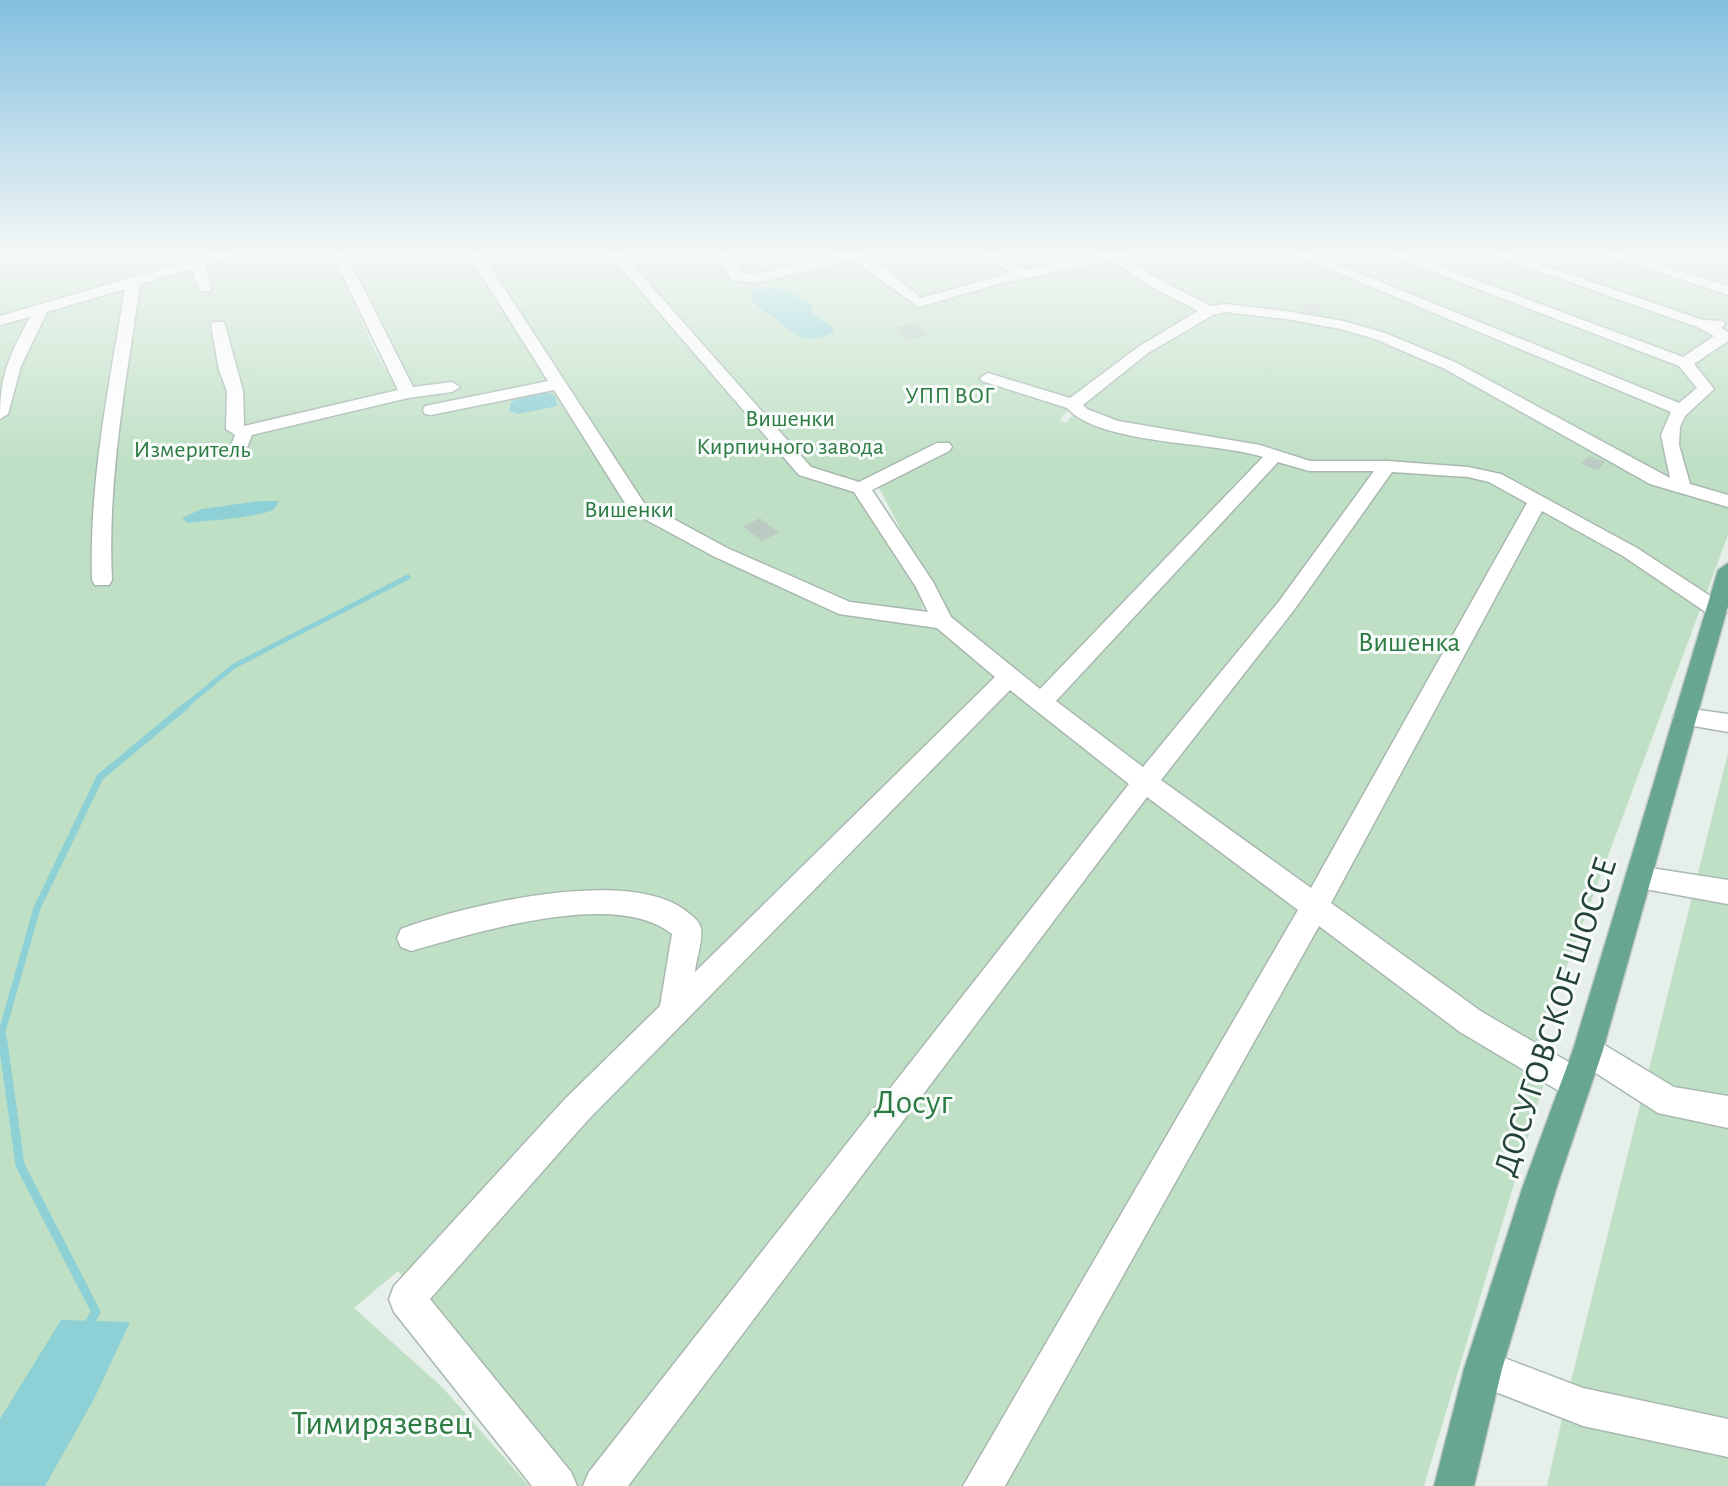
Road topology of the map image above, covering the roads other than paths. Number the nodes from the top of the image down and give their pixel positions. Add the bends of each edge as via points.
1 (34, 323) edge
2 (126, 323) edge
3 (373, 323) edge
4 (519, 323) edge
5 (676, 323) edge
6 (1188, 323) edge
7 (1334, 323) edge
8 (1469, 323) edge
9 (1579, 323) edge
10 (1702, 324) joint
11 (1728, 324) edge
12 (218, 325) dead end
13 (1685, 363) junction
14 (988, 378) dead end
15 (558, 384) junction
16 (452, 387) dead end
17 (408, 393) junction
18 (1073, 404) junction
19 (431, 410) dead end
20 (1680, 410) junction
21 (0, 414) edge
22 (943, 447) dead end
23 (1274, 455) junction
24 (1387, 466) junction
25 (861, 488) junction
26 (1681, 488) junction
27 (1538, 501) junction
28 (1728, 501) edge
29 (1728, 570) edge
30 (102, 580) dead end
31 (1717, 610) junction
32 (943, 621) junction
33 (1009, 677) junction
34 (1041, 702) junction
35 (1685, 717) junction
36 (1728, 723) edge
37 (1145, 782) junction
38 (1638, 878) junction
39 (1728, 892) edge
40 (1316, 905) junction
41 (411, 938) dead end
42 (673, 1015) junction
43 (1588, 1050) junction
44 (1575, 1083) junction
45 (1728, 1112) edge
46 (1483, 1369) junction
47 (1728, 1438) edge
48 (557, 1486) edge
49 (603, 1486) edge
50 (983, 1486) edge
51 (1454, 1486) edge

1 - 21 lane via 13,366
2 - 30 lane via 105,457
3 - 17 lane
4 - 15 lane
5 - 25 lane via 805,471
6 - 18 lane via 1143,350
7 - 26 lane via 1451,366 1656,480
8 - 20 lane
9 - 13 lane
10 - 11 lane
10 - 13 lane via 1725,336
12 - 17 lane via 229,384 235,391 235,429 243,439
13 - 20 lane via 1706,389
14 - 18 lane
15 - 19 lane
15 - 32 lane via 637,507 720,552 846,609
16 - 17 lane
18 - 23 lane via 1081,413 1114,426
20 - 26 lane via 1671,426 1670,447
22 - 25 lane
23 - 24 lane via 1309,466
23 - 34 lane
24 - 27 lane via 1495,478
24 - 37 lane via 1287,605
25 - 32 lane
26 - 28 lane
27 - 31 lane via 1630,552
27 - 40 lane
29 - 31 main road, ДОСУГОВСКОЕ ШОССЕ
31 - 35 main road, ДОСУГОВСКОЕ ШОССЕ
32 - 33 lane
33 - 34 lane
33 - 42 lane
34 - 37 lane
35 - 36 lane
35 - 38 main road, ДОСУГОВСКОЕ ШОССЕ
37 - 40 lane
37 - 49 lane
38 - 39 lane
38 - 43 main road, ДОСУГОВСКОЕ ШОССЕ
40 - 44 lane via 1471,1022
40 - 50 lane
41 - 42 lane via 518,909 617,902 667,913 687,929
42 - 48 lane via 576,1110 407,1299
43 - 44 main road, ДОСУГОВСКОЕ ШОССЕ
43 - 45 lane via 1669,1102
44 - 46 main road, ДОСУГОВСКОЕ ШОССЕ
46 - 47 lane via 1583,1407
46 - 51 main road, ДОСУГОВСКОЕ ШОССЕ

